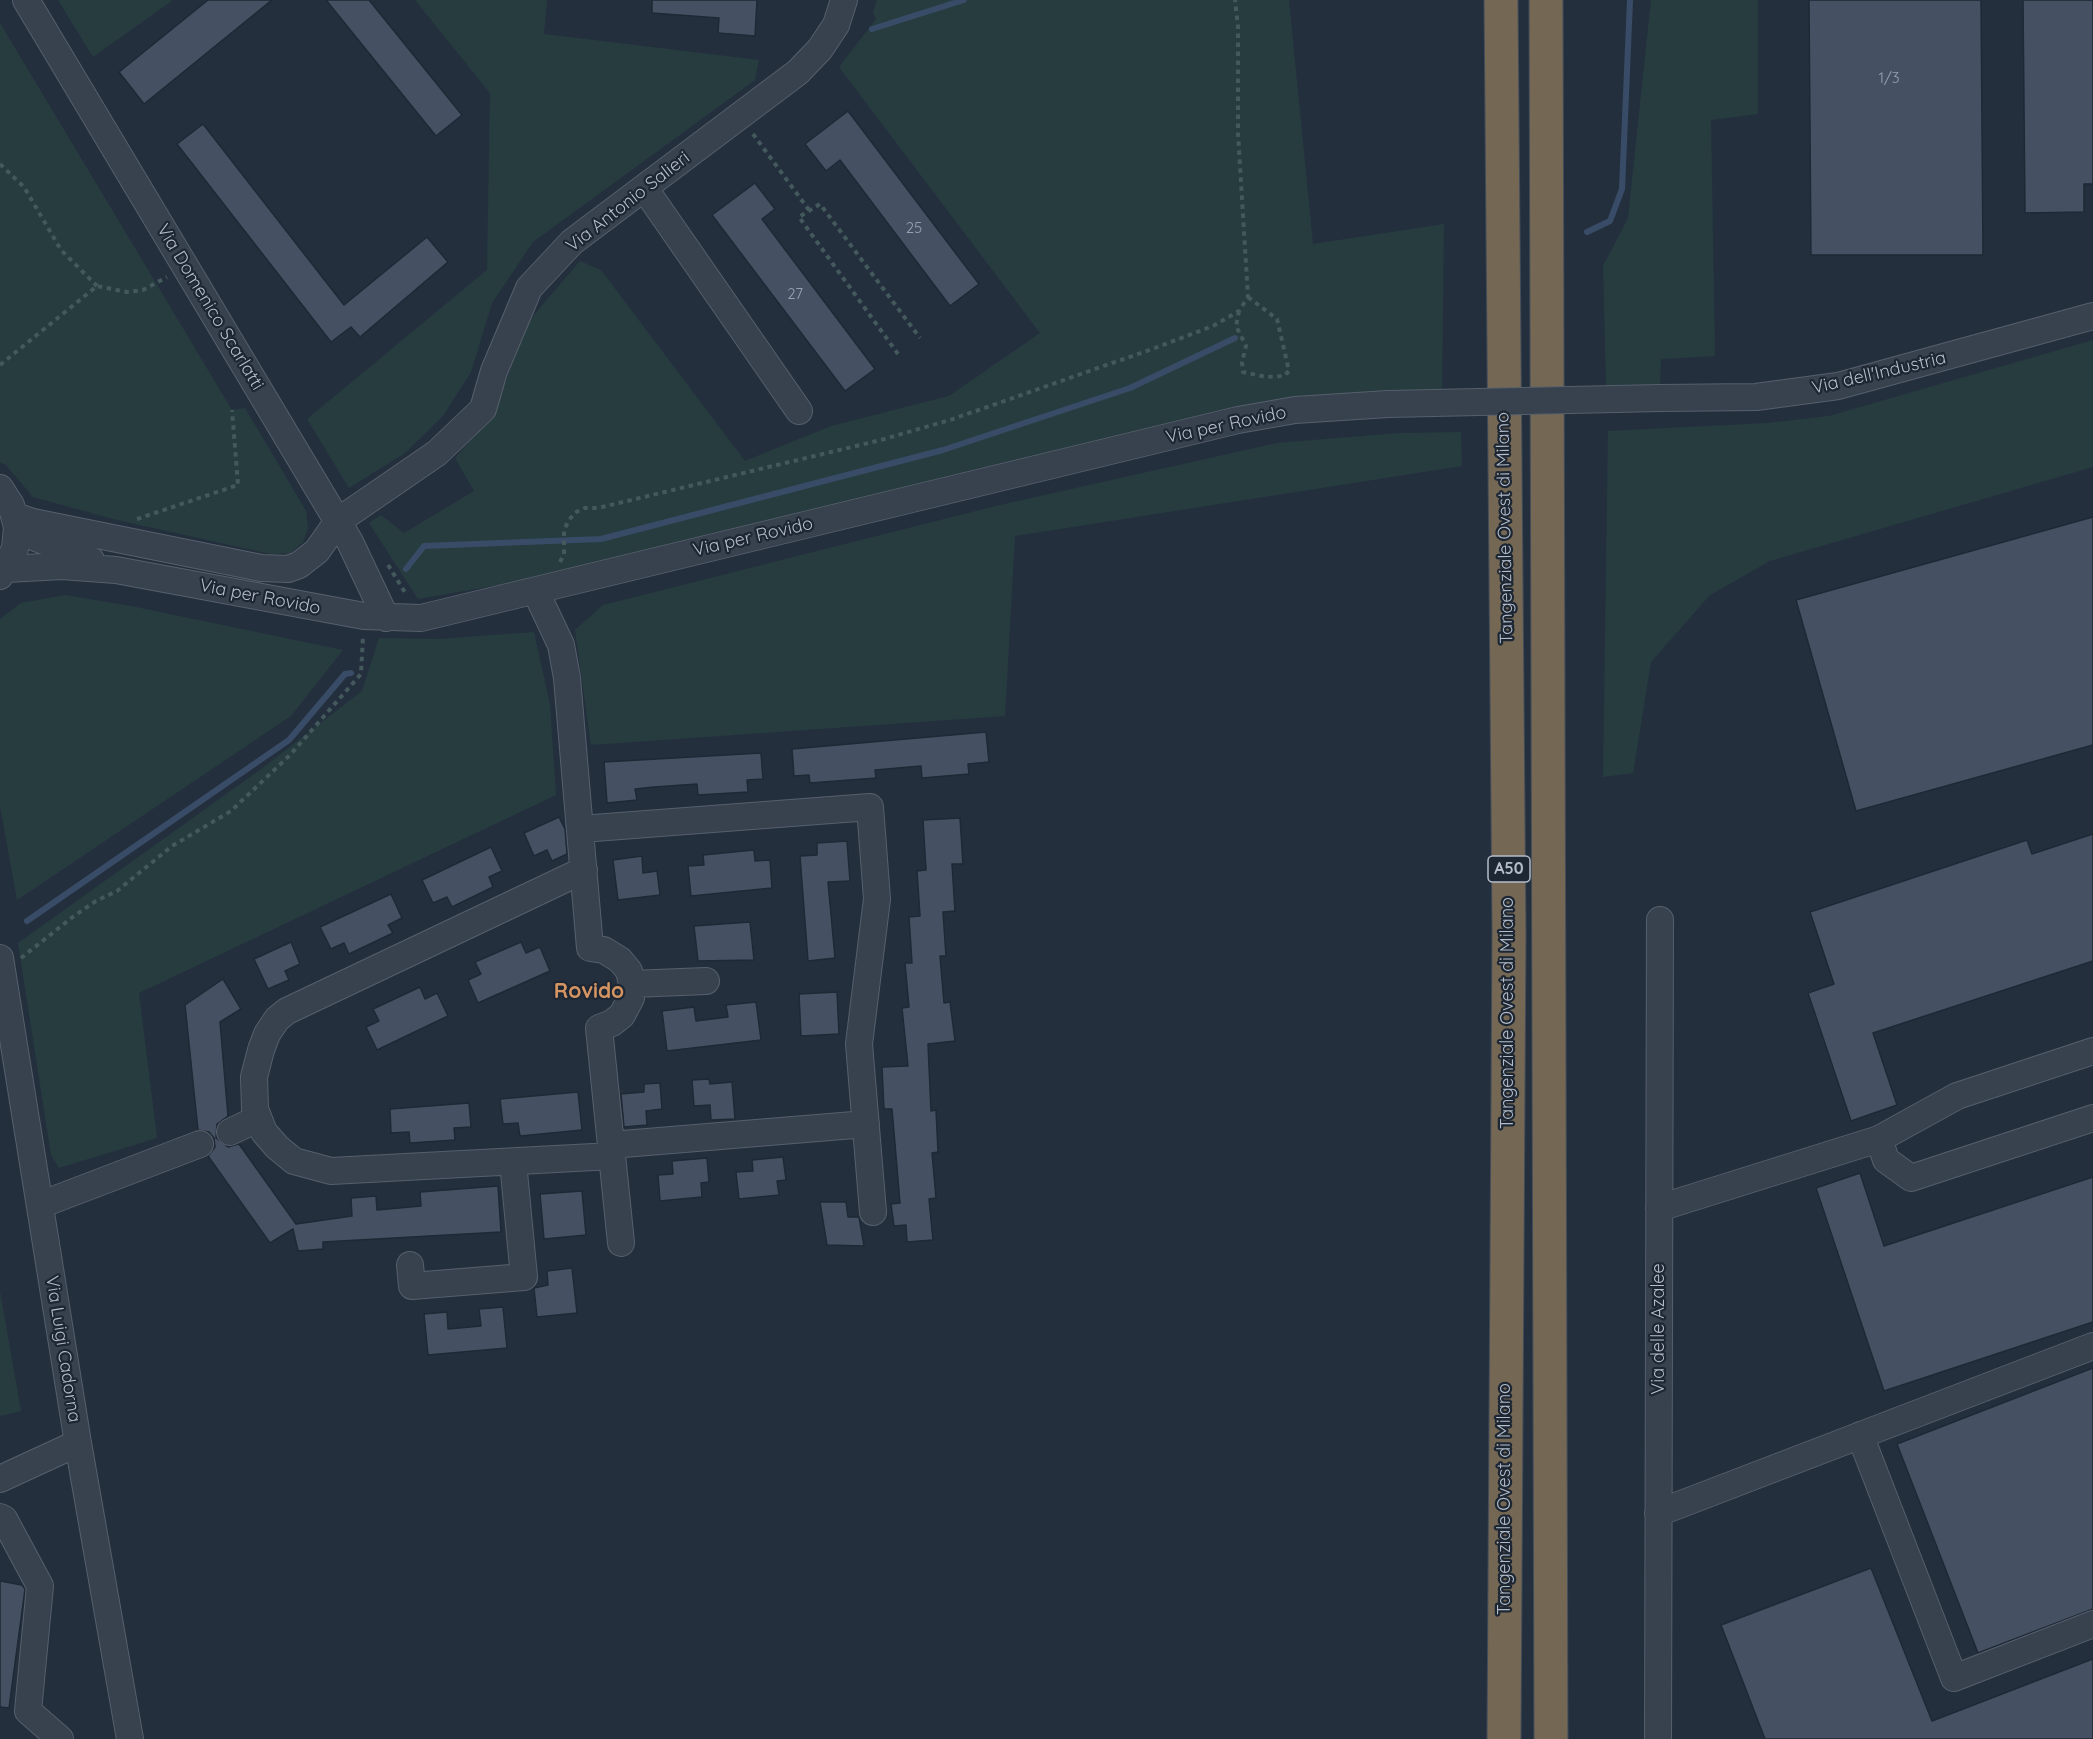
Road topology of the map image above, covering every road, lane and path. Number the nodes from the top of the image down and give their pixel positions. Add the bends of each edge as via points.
1 (26, 0) edge
2 (844, 0) edge
3 (1235, 0) edge
4 (1501, 0) edge
5 (1546, 0) edge
6 (740, 116) junction
7 (0, 164) edge
8 (645, 189) junction
9 (809, 210) junction
10 (186, 267) junction
11 (97, 286) junction
12 (1248, 297) junction
13 (1239, 311) junction
14 (2093, 316) edge
15 (921, 338) dead end
16 (898, 354) dead end
17 (0, 365) edge
18 (1388, 404) joint
19 (232, 410) dead end
20 (799, 411) dead end
21 (0, 488) edge
22 (16, 521) junction
23 (338, 521) junction
24 (130, 522) dead end
25 (564, 554) dead end
26 (116, 570) junction
27 (3, 572) edge
28 (536, 592) junction
29 (375, 617) junction
30 (581, 829) junction
31 (584, 870) junction
32 (1660, 920) dead end
33 (1, 966) edge
34 (706, 981) dead end
35 (632, 984) junction
36 (2093, 1051) edge
37 (2093, 1118) edge
38 (257, 1119) junction
39 (866, 1124) junction
40 (230, 1132) dead end
41 (1879, 1139) junction
42 (200, 1144) dead end
43 (611, 1150) junction
44 (513, 1162) junction
45 (40, 1205) junction
46 (1659, 1208) junction
47 (873, 1212) dead end
48 (621, 1243) dead end
49 (410, 1265) dead end
50 (2093, 1346) edge
51 (1860, 1435) junction
52 (78, 1443) junction
53 (0, 1479) edge
54 (1659, 1513) junction
55 (0, 1517) edge
56 (2093, 1624) edge
57 (60, 1739) edge
58 (130, 1739) edge
59 (1504, 1739) edge
60 (1551, 1739) edge
61 (1658, 1739) edge

1 - 10 street, Via Domenico Scarlatti
2 - 6 street, Via Antonio Salieri via 836,25 820,49 798,72
3 - 12 path
4 - 59 highway, Tangenziale Ovest di Milano / A50 via 1509,931
5 - 60 highway, A50
6 - 8 street, Via Antonio Salieri
6 - 9 path
7 - 11 path via 24,187 61,250
8 - 20 street
8 - 23 street, Via Antonio Salieri via 572,242 530,288 494,371 483,409 437,453
9 - 15 path via 820,204
9 - 16 path via 799,217
10 - 11 path via 143,290
10 - 23 street, Via Domenico Scarlatti
11 - 17 path
12 - 13 path
12 - 13 path via 1277,319 1289,371 1284,376 1243,372 1246,346 1236,326
13 - 25 path via 1213,326 999,405 881,440 585,508 574,513 564,530
14 - 18 street, Via dell'Industria, bridge via 1838,386 1756,397
18 - 28 street, Via per Rovido via 1295,410 1238,420
19 - 24 path via 238,485
21 - 22 street
22 - 23 street via 279,569 299,565 310,557
22 - 26 street, Via per Rovido via 31,536
22 - 27 street via 15,549
23 - 29 street, Via Domenico Scarlatti via 359,558
26 - 27 street, Via per Rovido via 41,566
26 - 29 street, Via per Rovido
28 - 29 street, Via per Rovido via 421,618
28 - 30 street via 556,631 563,656
29 - 33 path via 361,674 290,755 231,810 172,846 117,891 96,901
30 - 31 street
30 - 39 street via 870,807 877,900 859,1044
31 - 35 street via 590,948 604,950 620,960 629,971
31 - 38 street via 287,1011 267,1034 261,1050 254,1084
32 - 46 street, Via delle Azalee
33 - 45 street, Via Luigi Cadorna
34 - 35 street
35 - 43 street via 631,998 622,1015 599,1028
36 - 41 street via 1957,1096
37 - 41 street via 1911,1178 1886,1160
38 - 40 street
38 - 44 street via 277,1147 294,1161 331,1171
39 - 43 street
39 - 47 street
41 - 46 street
42 - 45 street
43 - 44 street
43 - 48 street
44 - 49 street via 524,1277 412,1286
45 - 52 street, Via Luigi Cadorna
46 - 54 street, Via delle Azalee
50 - 51 street
51 - 54 street
51 - 56 street via 1954,1678
52 - 53 street
52 - 58 street, Via Luigi Cadorna
54 - 61 street, Via delle Azalee
55 - 57 street via 40,1587 28,1711

